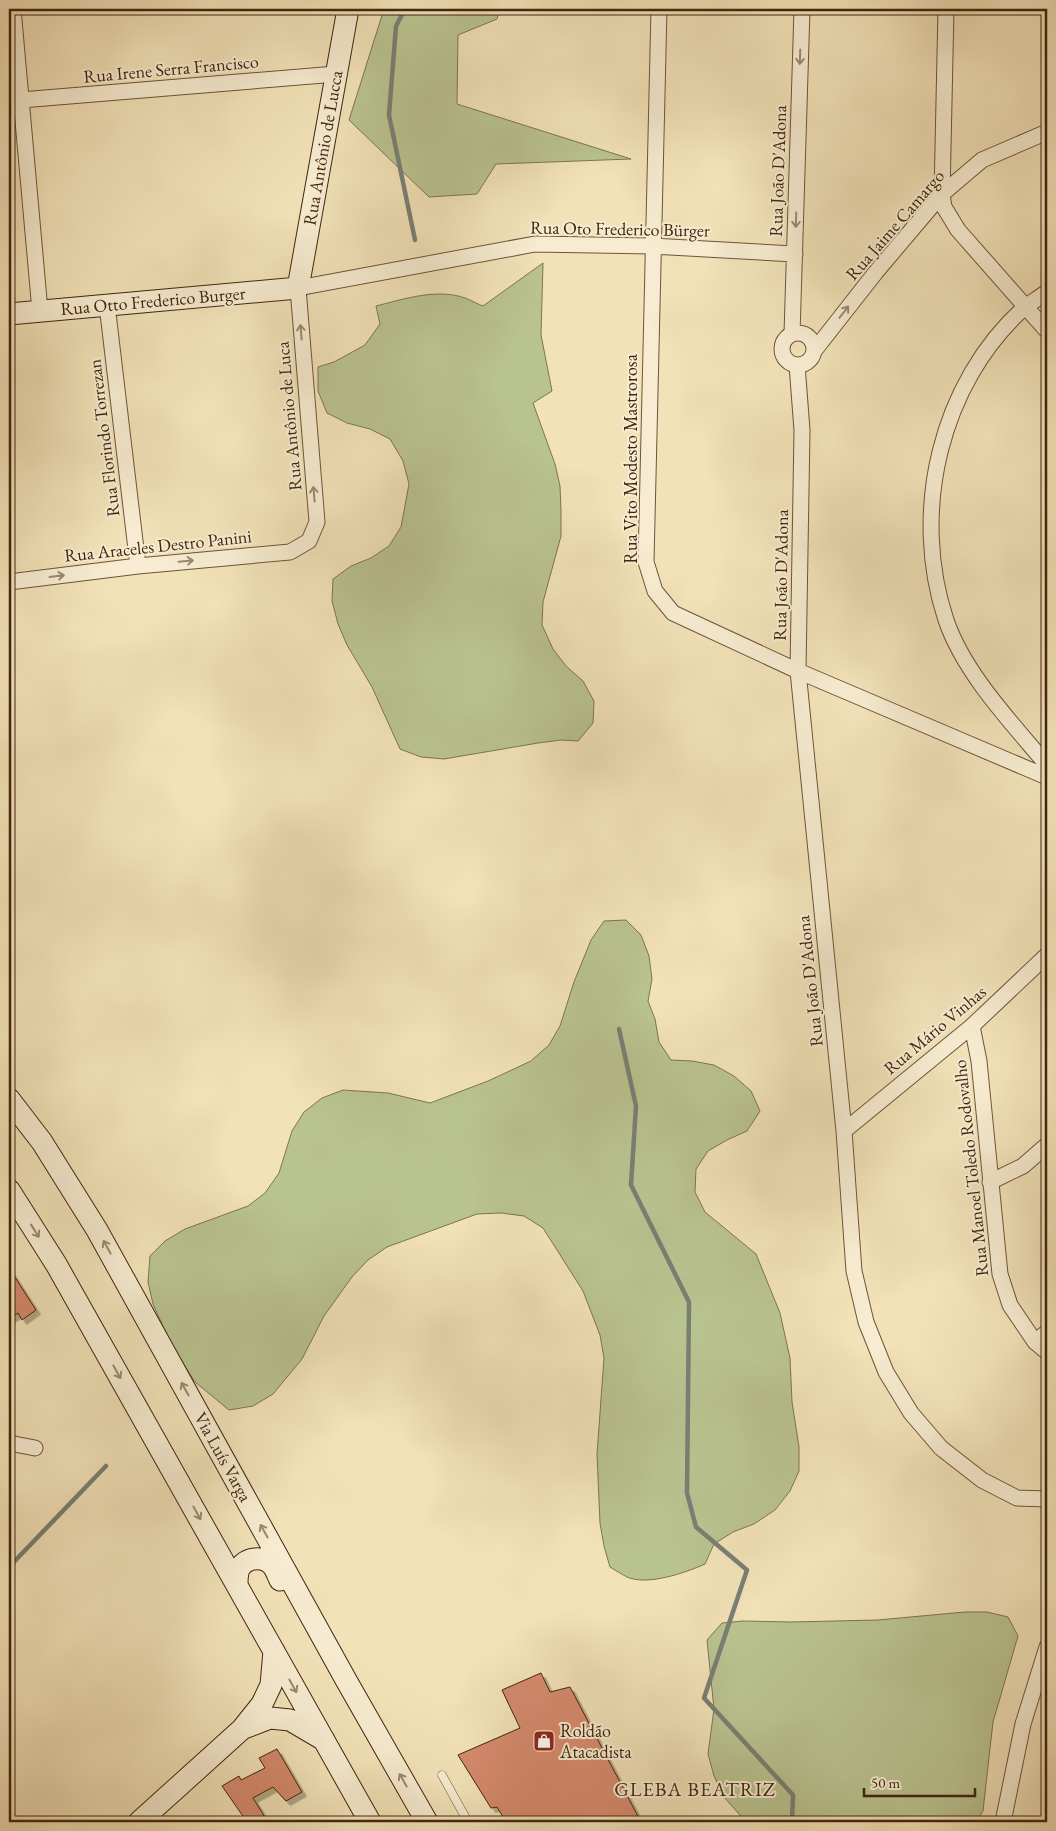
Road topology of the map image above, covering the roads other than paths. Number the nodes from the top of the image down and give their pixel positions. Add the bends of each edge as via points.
1 (13, 9) edge
2 (348, 9) edge
3 (659, 9) edge
4 (802, 9) edge
5 (946, 9) edge
6 (336, 74) junction
7 (15, 101) edge
8 (1047, 132) edge
9 (942, 194) junction
10 (652, 246) junction
11 (795, 254) junction
12 (298, 288) junction
13 (1047, 292) edge
14 (107, 305) junction
15 (1026, 307) junction
16 (40, 311) junction
17 (9, 314) edge
18 (1047, 331) edge
19 (792, 334) junction
20 (814, 351) junction
21 (797, 365) junction
22 (309, 541) joint
23 (138, 566) junction
24 (9, 582) edge
25 (798, 671) junction
26 (1047, 765) edge
27 (1047, 777) edge
28 (1047, 955) edge
29 (972, 1026) junction
30 (9, 1099) edge
31 (844, 1131) junction
32 (1047, 1145) edge
33 (990, 1182) junction
34 (9, 1190) edge
35 (1047, 1332) edge
36 (1035, 1342) junction
37 (1047, 1352) edge
38 (9, 1443) edge
39 (36, 1448) dead end
40 (1047, 1499) edge
41 (237, 1585) junction
42 (1047, 1647) edge
43 (274, 1651) junction
44 (330, 1653) junction
45 (242, 1729) junction
46 (324, 1741) junction
47 (442, 1775) dead end
48 (139, 1822) edge
49 (370, 1822) edge
50 (427, 1822) edge
51 (468, 1822) edge
52 (1002, 1822) edge

1 - 7 street
2 - 6 main road, Rua Antônio de Lucca
3 - 10 street, Rua Vito Modesto Mastrorosa
4 -> 11 street, Rua João D'Adona
5 - 9 street
6 - 7 street, Rua Irene Serra Francisco
6 - 12 main road, Rua Antônio de Lucca
7 - 16 street
8 - 9 street, Rua Jaime Camargo via 982,160
9 - 15 street via 944,207 958,230
20 -> 9 street, Rua Jaime Camargo
10 - 11 street, Rua Oto Frederico Bürger
10 - 12 street, Rua Oto Frederico Bürger via 535,244
10 - 25 street, Rua Vito Modesto Mastrorosa via 646,562 656,591 673,614
11 - 19 street, Rua João D'Adona
12 - 14 main road, Rua Otto Frederico Burger
22 -> 12 street, Rua Antônio de Luca via 316,522
13 - 15 street
14 - 16 main road, Rua Otto Frederico Burger
14 - 23 street, Rua Florindo Torrezan
15 - 18 street
15 - 26 street via 991,343 960,393 939,451 931,513 934,570 946,620 968,665 1001,711
16 - 17 main road, Rua Otto Frederico Burger
19 - 20 street via 808,336
19 - 21 street via 784,341 782,352 787,361
20 - 21 street via 807,363
21 - 25 street, Rua João D'Adona via 802,430
23 -> 22 street, Rua Araceles Destro Panini via 290,552
24 -> 23 street, Rua Araceles Destro Panini
25 - 27 street, Rua Vito Modesto Mastrorosa
25 - 31 street, Rua João D'Adona
28 - 29 street, Rua Mário Vinhas
29 - 31 street, Rua Mário Vinhas
29 - 33 street, Rua Manoel Toledo Rodovalho via 979,1061
44 -> 30 main road, Via Luís Varga via 97,1230 42,1142
31 - 40 street, Rua João D'Adona via 854,1270 866,1322 886,1372 911,1413 941,1448 982,1480 1017,1498
32 - 33 street via 1023,1166
33 - 36 street, Rua Manoel Toledo Rodovalho via 1000,1274 1010,1305
34 -> 41 main road via 56,1264
35 - 36 street
36 - 37 street, Rua Manoel Toledo Rodovalho
38 - 39 street
41 - 43 main road
41 - 44 main road via 240,1567 245,1562 251,1559 267,1561 314,1641
42 - 52 street via 1023,1724
43 - 45 main road via 271,1685 262,1704
43 -> 46 main road
50 -> 44 main road, Via Luís Varga
45 - 46 main road via 270,1718 290,1720
45 - 48 main road
46 - 49 main road
47 - 51 lane

